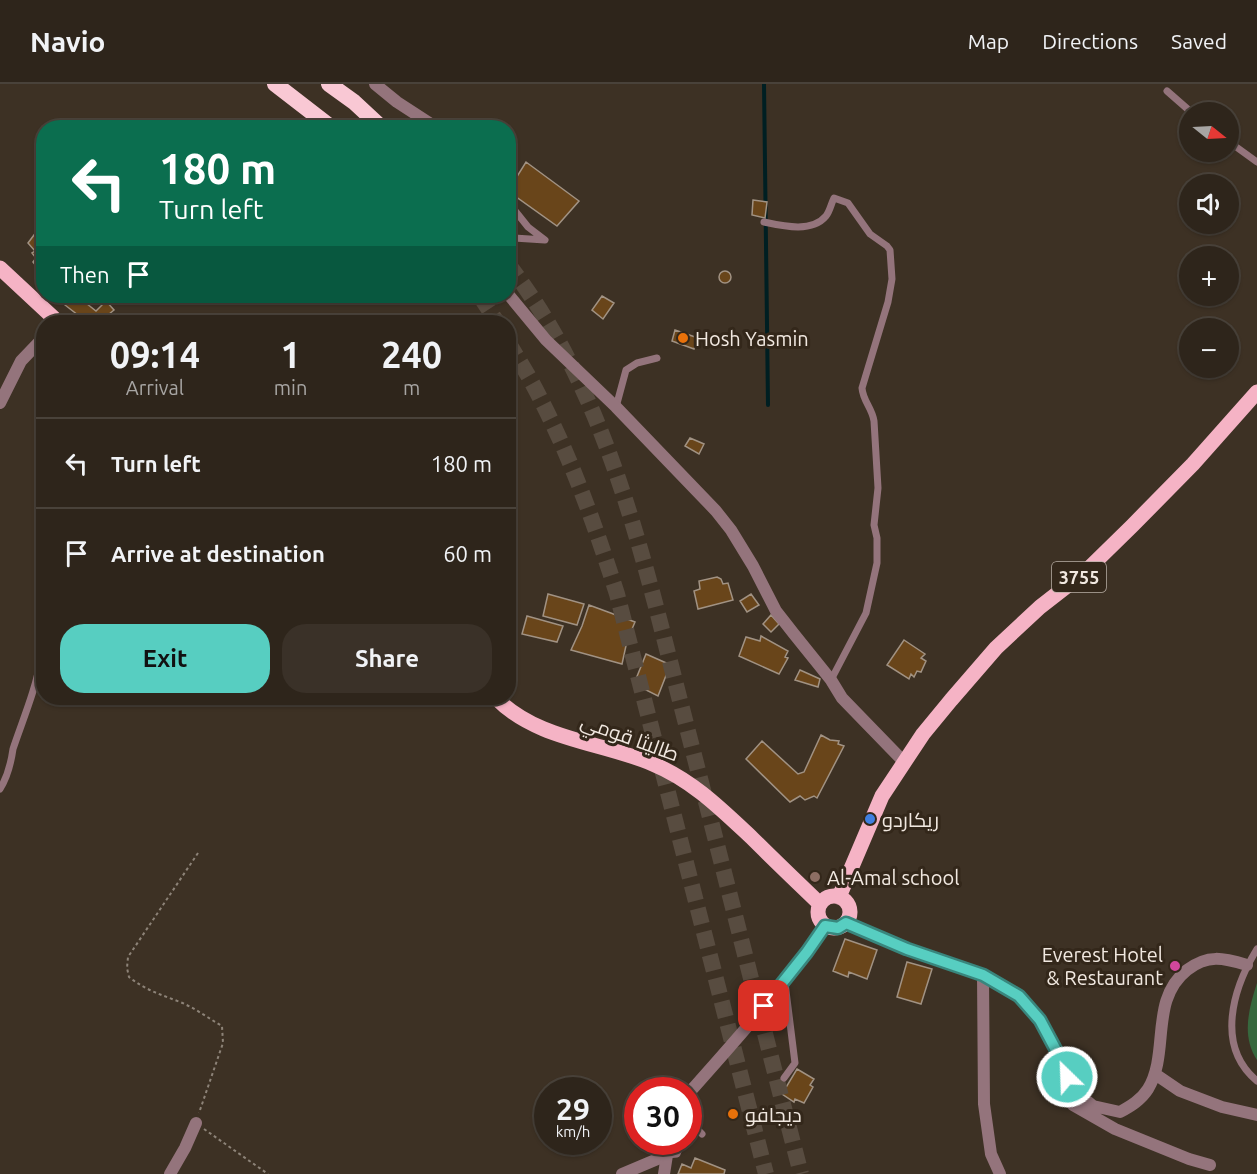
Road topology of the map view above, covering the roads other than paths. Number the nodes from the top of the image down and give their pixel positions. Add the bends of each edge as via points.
1 (275, 84) edge
2 (329, 84) edge
3 (375, 84) edge
4 (1167, 91) dead end
5 (1180, 102) edge
6 (322, 120) edge
7 (373, 120) edge
8 (425, 120) edge
9 (1239, 149) edge
10 (1257, 162) edge
11 (516, 212) edge
12 (764, 222) dead end
13 (516, 238) edge
14 (0, 268) edge
15 (36, 302) edge
16 (38, 303) edge
17 (515, 303) edge
18 (50, 315) edge
19 (36, 345) edge
20 (657, 358) dead end
21 (1257, 392) edge
22 (0, 403) edge
23 (616, 407) junction
24 (36, 678) edge
25 (831, 680) junction
26 (502, 705) edge
27 (904, 763) junction
28 (0, 789) edge
29 (839, 897) junction
30 (820, 904) junction
31 (846, 923) junction
32 (825, 926) junction
33 (1257, 949) edge
34 (1247, 965) junction
35 (983, 975) junction
36 (785, 980) junction
37 (1064, 1065) junction
38 (1155, 1074) junction
39 (702, 1078) edge
40 (784, 1078) dead end
41 (1257, 1081) edge
42 (1257, 1115) edge
43 (196, 1123) road end
44 (667, 1155) joint
45 (1210, 1165) dead end
46 (170, 1174) edge
47 (622, 1174) edge
48 (664, 1174) edge
49 (1000, 1174) edge

1 - 6 highway
2 - 7 highway
3 - 8 street
4 - 5 lane
9 - 10 lane
11 - 13 lane via 545,240
12 - 25 lane via 805,226 823,219 834,198 841,199 853,208 870,234 890,250 888,302 862,388 874,421 878,563 866,613
14 - 15 main road
16 - 18 main road
17 - 23 street via 546,340
19 - 22 street via 21,361
20 - 23 lane via 626,370
21 - 27 main road, 3755 via 1132,526 996,648 923,734
23 - 25 street via 731,530 776,611
24 - 28 lane
25 - 27 street
26 - 30 main road, طاليثا قومي via 536,726 653,764 689,784 708,796
27 - 29 main road, 3755 via 882,796
29 - 30 main road via 827,897
29 - 31 main road via 850,909
30 - 32 main road via 819,918
31 - 32 main road via 838,928
31 - 35 street
32 - 36 street
33 - 34 lane
34 - 38 street via 1224,958 1199,961 1179,976 1165,1005
34 - 41 lane via 1234,996 1231,1019 1236,1053
35 - 37 street via 1019,996 1040,1020
35 - 49 street via 984,1104 991,1154
36 - 39 street
36 - 40 lane via 795,1063
37 - 38 street via 1071,1088 1093,1106 1120,1112 1135,1105
37 - 45 street via 1060,1087 1073,1105 1114,1129
38 - 42 street via 1179,1091
43 - 46 street
44 - 47 street
44 - 48 street

